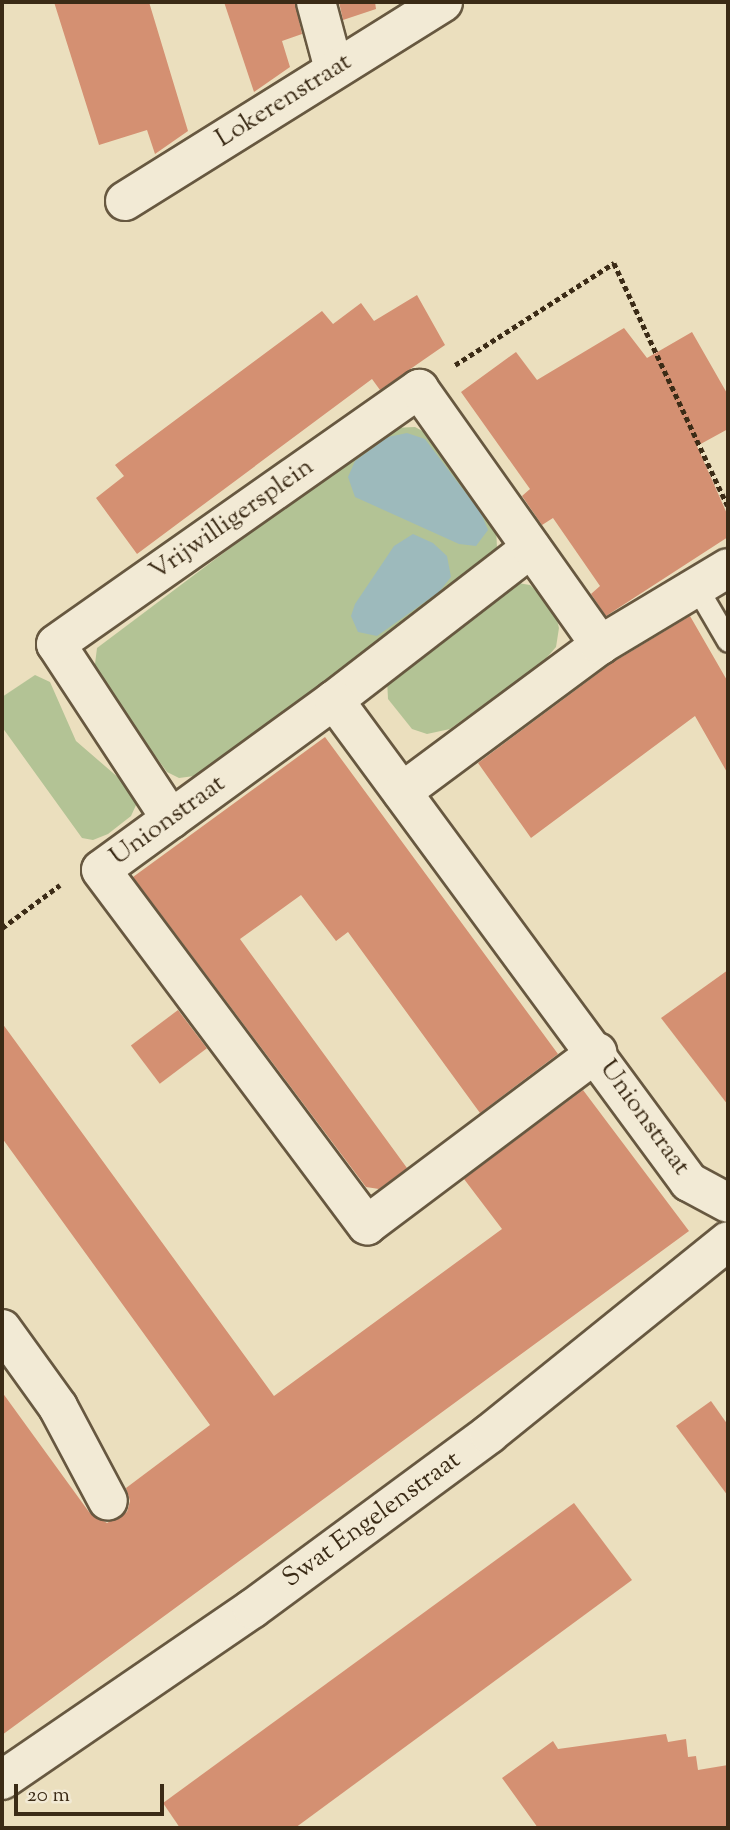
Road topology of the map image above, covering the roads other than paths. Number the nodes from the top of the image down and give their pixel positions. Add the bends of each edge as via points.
1 (316, 2) edge
2 (443, 2) edge
3 (402, 14) edge
4 (334, 69) junction
5 (125, 201) dead end
6 (531, 548) junction
7 (713, 578) edge
8 (728, 641) edge
9 (600, 645) junction
10 (334, 700) junction
11 (402, 792) junction
12 (171, 819) junction
13 (597, 1052) junction
14 (728, 1203) edge
15 (728, 1241) edge
16 (2, 1329) edge
17 (108, 1501) dead end
18 (2, 1780) edge

1 - 4 street
2 - 3 street, Lokerenstraat
3 - 4 street, Lokerenstraat
4 - 5 street, Lokerenstraat
6 - 9 street
6 - 10 street
6 - 12 street, Vrijwilligersplein via 419,389 56,644
7 - 8 lane
7 - 9 street
9 - 11 street
10 - 11 street, Unionstraat
10 - 12 street, Unionstraat
11 - 13 street, Unionstraat
12 - 13 street, Unionstraat via 101,870 367,1225
13 - 14 street, Unionstraat via 689,1182
15 - 18 street, Swat Engelenstraat via 489,1434 251,1609
16 - 17 street via 58,1407

